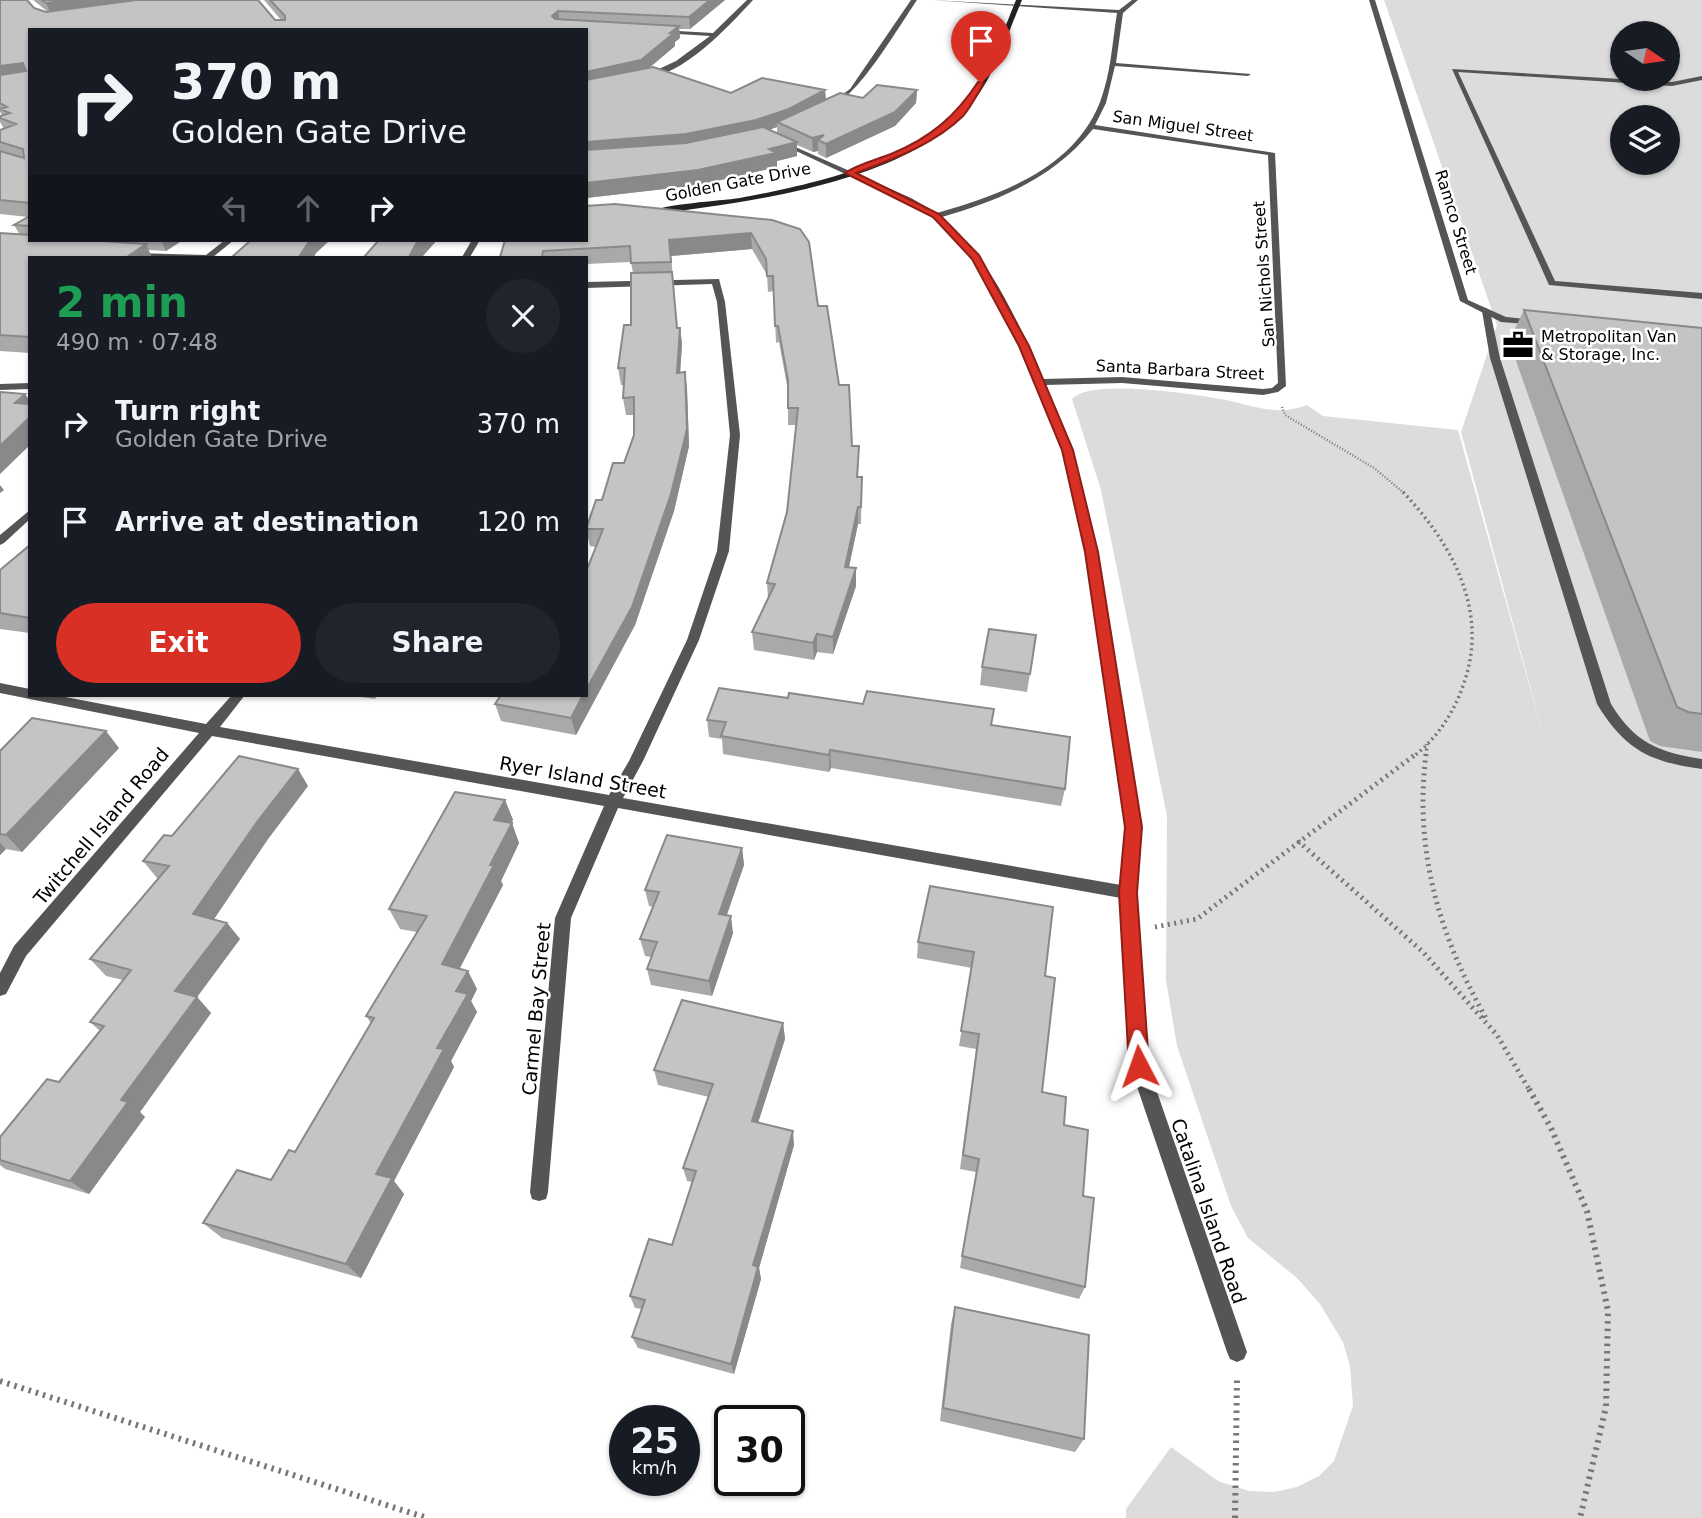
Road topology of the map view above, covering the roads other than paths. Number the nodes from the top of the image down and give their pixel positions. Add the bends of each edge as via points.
1 (750, 0) edge
2 (914, 0) edge
3 (934, 0) edge
4 (1135, 0) edge
5 (1372, 0) edge
6 (1018, 3) edge
7 (1120, 12) junction
8 (653, 31) edge
9 (713, 35) junction
10 (1111, 64) junction
11 (1248, 74) dead end
12 (1702, 78) edge
13 (639, 79) edge
14 (1610, 80) edge
15 (1680, 82) edge
16 (1680, 85) edge
17 (1702, 86) edge
18 (825, 109) edge
19 (1091, 127) junction
20 (777, 141) edge
21 (1270, 153) joint
22 (849, 173) junction
23 (645, 213) edge
24 (936, 216) junction
25 (227, 242) edge
26 (124, 254) edge
27 (179, 256) edge
28 (208, 256) edge
29 (588, 285) edge
30 (1702, 296) edge
31 (1486, 312) junction
32 (1543, 324) edge
33 (1041, 382) junction
34 (28, 386) edge
35 (0, 387) edge
36 (1275, 390) joint
37 (28, 515) edge
38 (0, 541) edge
39 (0, 688) edge
40 (28, 694) edge
41 (41, 697) edge
42 (237, 697) edge
43 (209, 730) junction
44 (1702, 764) edge
45 (613, 802) junction
46 (1128, 893) junction
47 (0, 989) edge
48 (539, 1192) dead end
49 (1237, 1352) road end

1 - 9 street
2 - 18 street via 852,90
3 - 6 street
4 - 7 street
5 - 31 street, Ramco Street via 1464,301
6 - 7 street
6 - 22 street, Golden Gate Drive via 981,83 961,114 919,143
7 - 10 street
8 - 9 street
9 - 13 street via 676,67
10 - 11 street
10 - 19 street via 1104,102
12 - 15 street
14 - 30 street via 1454,70 1552,283
16 - 17 street
19 - 21 street, San Miguel Street
19 - 24 street via 1068,153 1024,186
20 - 22 street, Catalina Island Road
21 - 36 street, San Nichols Street via 1283,363 1283,384
22 - 23 street, Golden Gate Drive via 746,199
22 - 24 street, Catalina Island Road
24 - 33 street, Catalina Island Road via 976,257
25 - 28 street
26 - 27 street
29 - 45 street, Carmel Bay Street via 716,281 735,435 723,551 693,640
31 - 32 street, Ramco Street via 1504,320
31 - 44 street via 1495,358 1604,704 1619,730 1645,752
33 - 36 street, Santa Barbara Street via 1122,380 1250,392
33 - 46 street, Catalina Island Road via 1068,450 1092,552 1133,827
34 - 35 street
37 - 38 street
39 - 40 street, Ryer Island Street
41 - 43 street, Ryer Island Street
42 - 43 street, Twitchell Island Road
43 - 45 street, Ryer Island Street
43 - 47 street, Twitchell Island Road via 20,951
45 - 46 street, Ryer Island Street
45 - 48 street, Carmel Bay Street via 563,918
46 - 49 street, Catalina Island Road via 1139,1066

